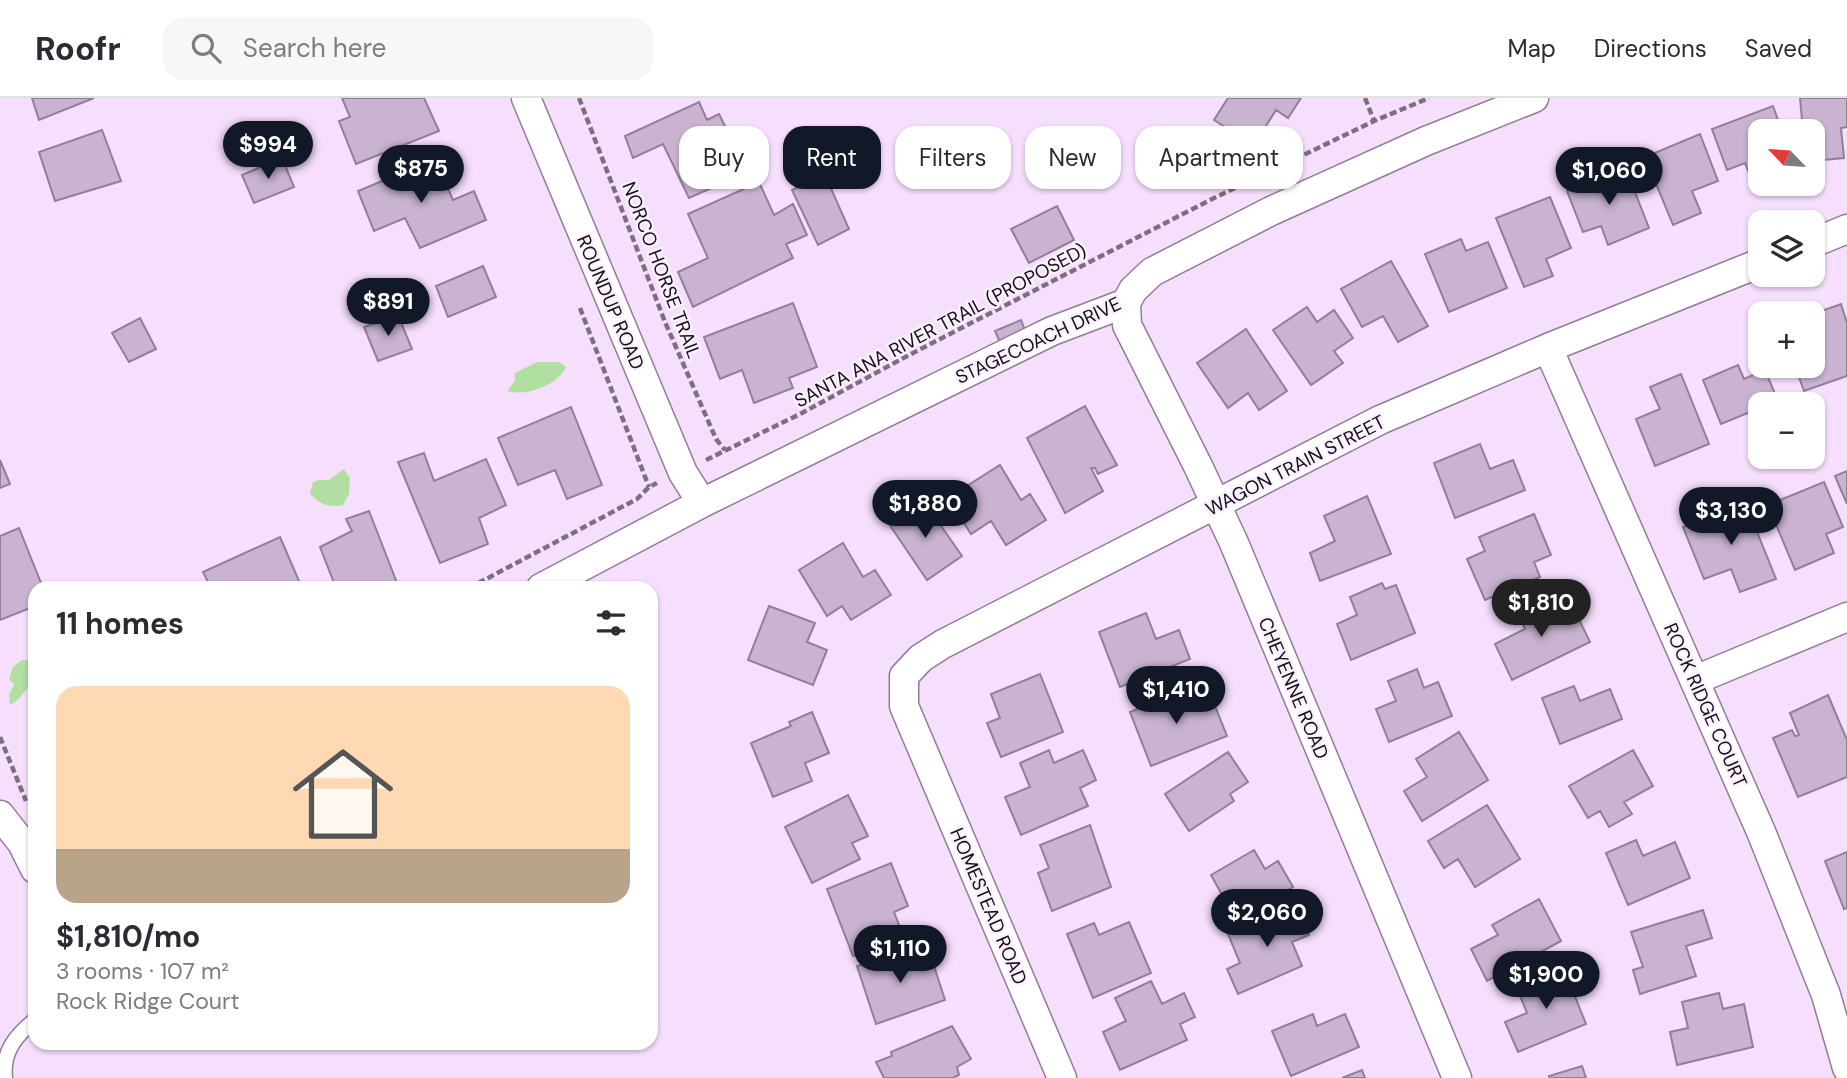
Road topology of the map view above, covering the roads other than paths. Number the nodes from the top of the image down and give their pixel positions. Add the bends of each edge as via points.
1 (526, 98) edge
2 (1534, 98) edge
3 (1847, 229) edge
4 (1825, 238) edge
5 (1748, 268) edge
6 (1126, 303) junction
7 (1548, 348) junction
8 (702, 503) junction
9 (1216, 506) junction
10 (554, 581) edge
11 (1847, 617) edge
12 (1695, 680) junction
13 (916, 735) joint
14 (0, 815) edge
15 (28, 844) edge
16 (1836, 991) edge
17 (28, 1025) edge
18 (1847, 1068) edge
19 (5, 1078) edge
20 (1062, 1078) edge
21 (1457, 1078) edge

1 - 8 street, ROUNDUP ROAD via 683,472
2 - 6 street, STAGECOACH DRIVE via 1271,211 1152,272
3 - 4 street
5 - 7 street, WAGON TRAIN STREET
6 - 8 street, STAGECOACH DRIVE via 1052,331
6 - 9 street, CHEYENNE ROAD via 1126,325
7 - 9 street, WAGON TRAIN STREET via 1380,420
7 - 12 street, ROCK RIDGE COURT
8 - 10 street, STAGECOACH DRIVE
9 - 13 street, WAGON TRAIN STREET via 921,658 904,676 904,706
9 - 21 street, CHEYENNE ROAD
11 - 12 street
12 - 16 street, ROCK RIDGE COURT
13 - 20 street, HOMESTEAD ROAD
14 - 15 street
16 - 18 street, ROCK RIDGE COURT
17 - 19 lane via 17,1034 3,1065

